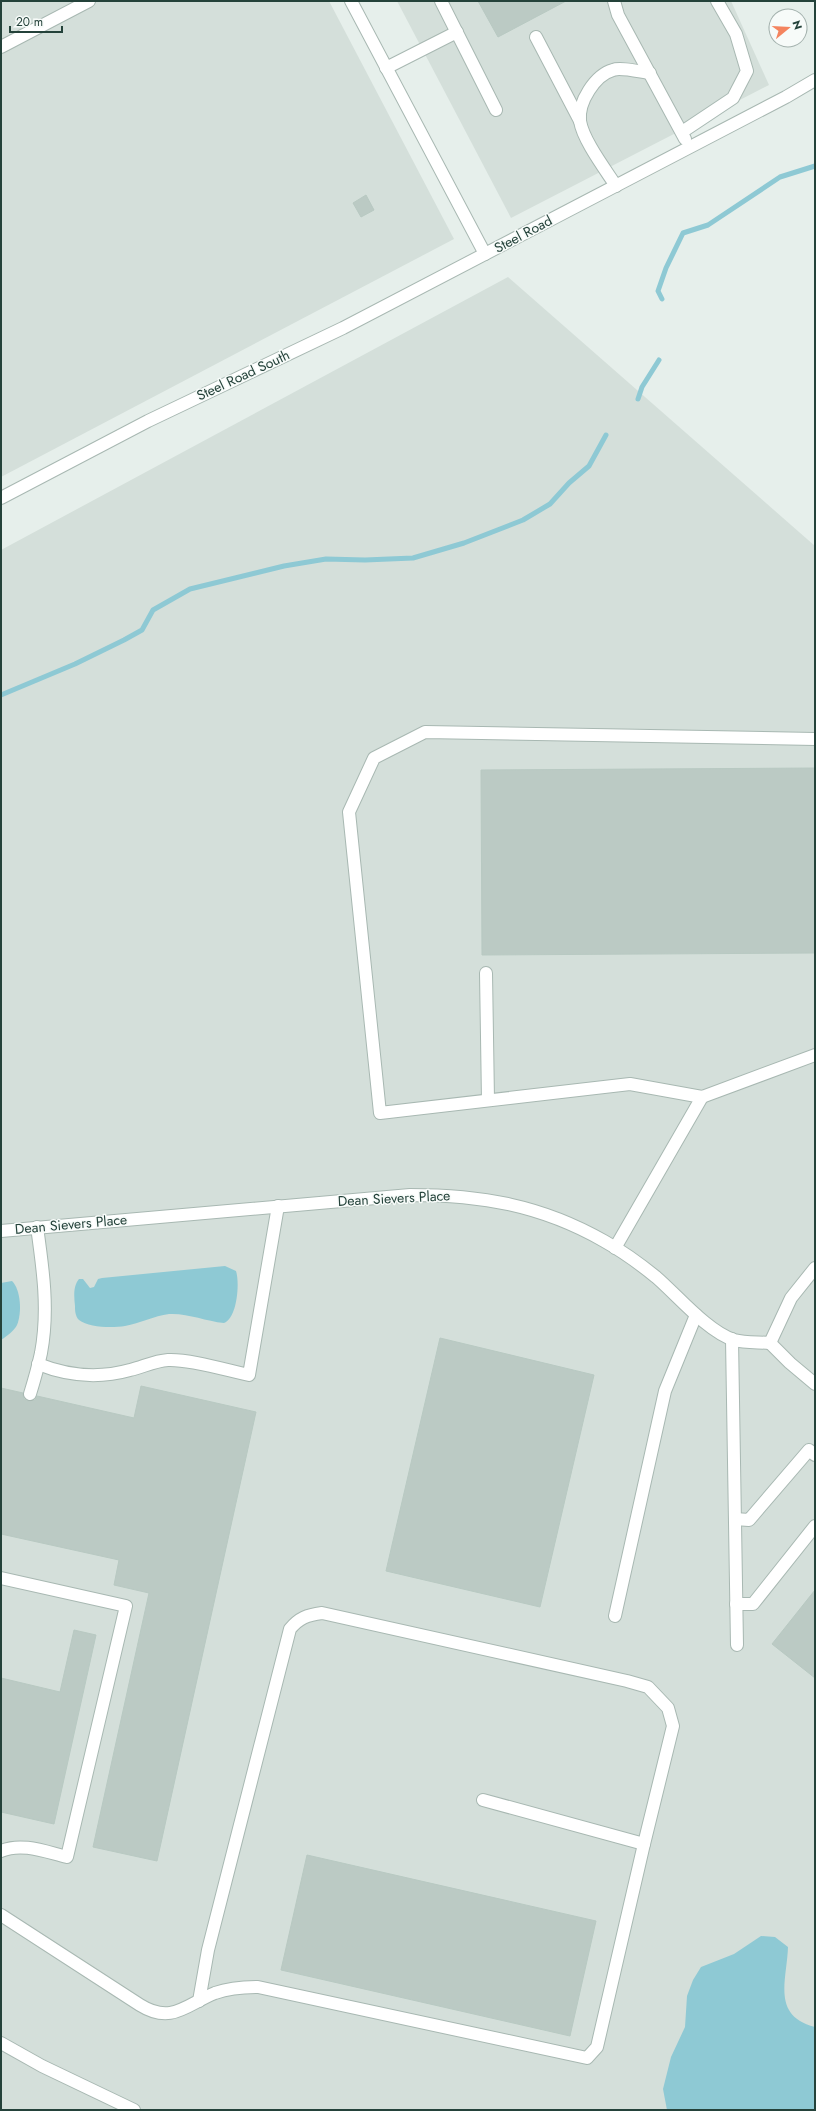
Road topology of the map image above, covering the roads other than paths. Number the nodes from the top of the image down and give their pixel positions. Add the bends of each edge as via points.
1 (351, 1) edge
2 (441, 1) edge
3 (614, 1) edge
4 (717, 1) edge
5 (82, 3) edge
6 (457, 32) junction
7 (536, 37) dead end
8 (1, 47) edge
9 (386, 68) junction
10 (650, 73) junction
11 (815, 80) edge
12 (496, 110) dead end
13 (580, 121) junction
14 (682, 132) junction
15 (690, 147) junction
16 (616, 186) junction
17 (485, 254) junction
18 (1, 498) edge
19 (815, 739) edge
20 (486, 974) dead end
21 (815, 1055) edge
22 (702, 1097) junction
23 (488, 1100) junction
24 (278, 1206) junction
25 (37, 1227) junction
26 (1, 1231) edge
27 (615, 1248) junction
28 (815, 1268) edge
29 (696, 1315) junction
30 (732, 1339) junction
31 (770, 1343) junction
32 (38, 1364) junction
33 (815, 1384) edge
34 (30, 1394) dead end
35 (815, 1455) edge
36 (735, 1520) junction
37 (815, 1526) edge
38 (1, 1578) edge
39 (736, 1604) junction
40 (615, 1616) dead end
41 (737, 1645) dead end
42 (483, 1800) dead end
43 (644, 1844) junction
44 (1, 1851) edge
45 (1, 1915) edge
46 (199, 2001) junction
47 (1, 2043) edge
48 (134, 2110) edge

1 - 9 street, Steel Road
2 - 6 street
3 - 10 street via 618,15
4 - 14 street via 736,34 748,71 733,98
5 - 8 street
6 - 9 street
6 - 12 street
7 - 13 street
9 - 17 street, Steel Road
10 - 13 street via 614,69 599,77 583,100
10 - 14 street
11 - 15 street, Steel Road
13 - 16 street
14 - 15 street
15 - 16 street, Steel Road
16 - 17 street, Steel Road
17 - 18 street, Steel Road South via 343,328 148,421
19 - 23 street via 425,732 374,758 349,812 380,1113
20 - 23 street
21 - 22 street
22 - 23 street via 630,1084
22 - 27 street
24 - 25 street, Dean Sievers Place
24 - 27 street, Dean Sievers Place via 410,1194 456,1195 518,1206 548,1215
24 - 32 street via 248,1375 176,1360 157,1361 119,1373 91,1376 64,1372
25 - 26 street, Dean Sievers Place
25 - 32 street via 44,1291 43,1331
27 - 29 street, Dean Sievers Place via 655,1277
28 - 31 street via 791,1298
29 - 30 street, Dean Sievers Place
29 - 40 street via 665,1391
30 - 31 street, Dean Sievers Place
30 - 36 street
31 - 33 street
32 - 34 street
35 - 36 street via 808,1450 749,1520
36 - 39 street
37 - 39 street via 752,1604
38 - 44 street via 126,1606 66,1857 23,1847
39 - 41 street
42 - 43 street
43 - 46 street via 597,2047 587,2058 269,1988 232,1988
43 - 46 street via 673,1726 668,1708 648,1687 322,1613 306,1616 290,1629 208,1950
45 - 46 street via 148,2010 172,2014
47 - 48 street via 42,2066

